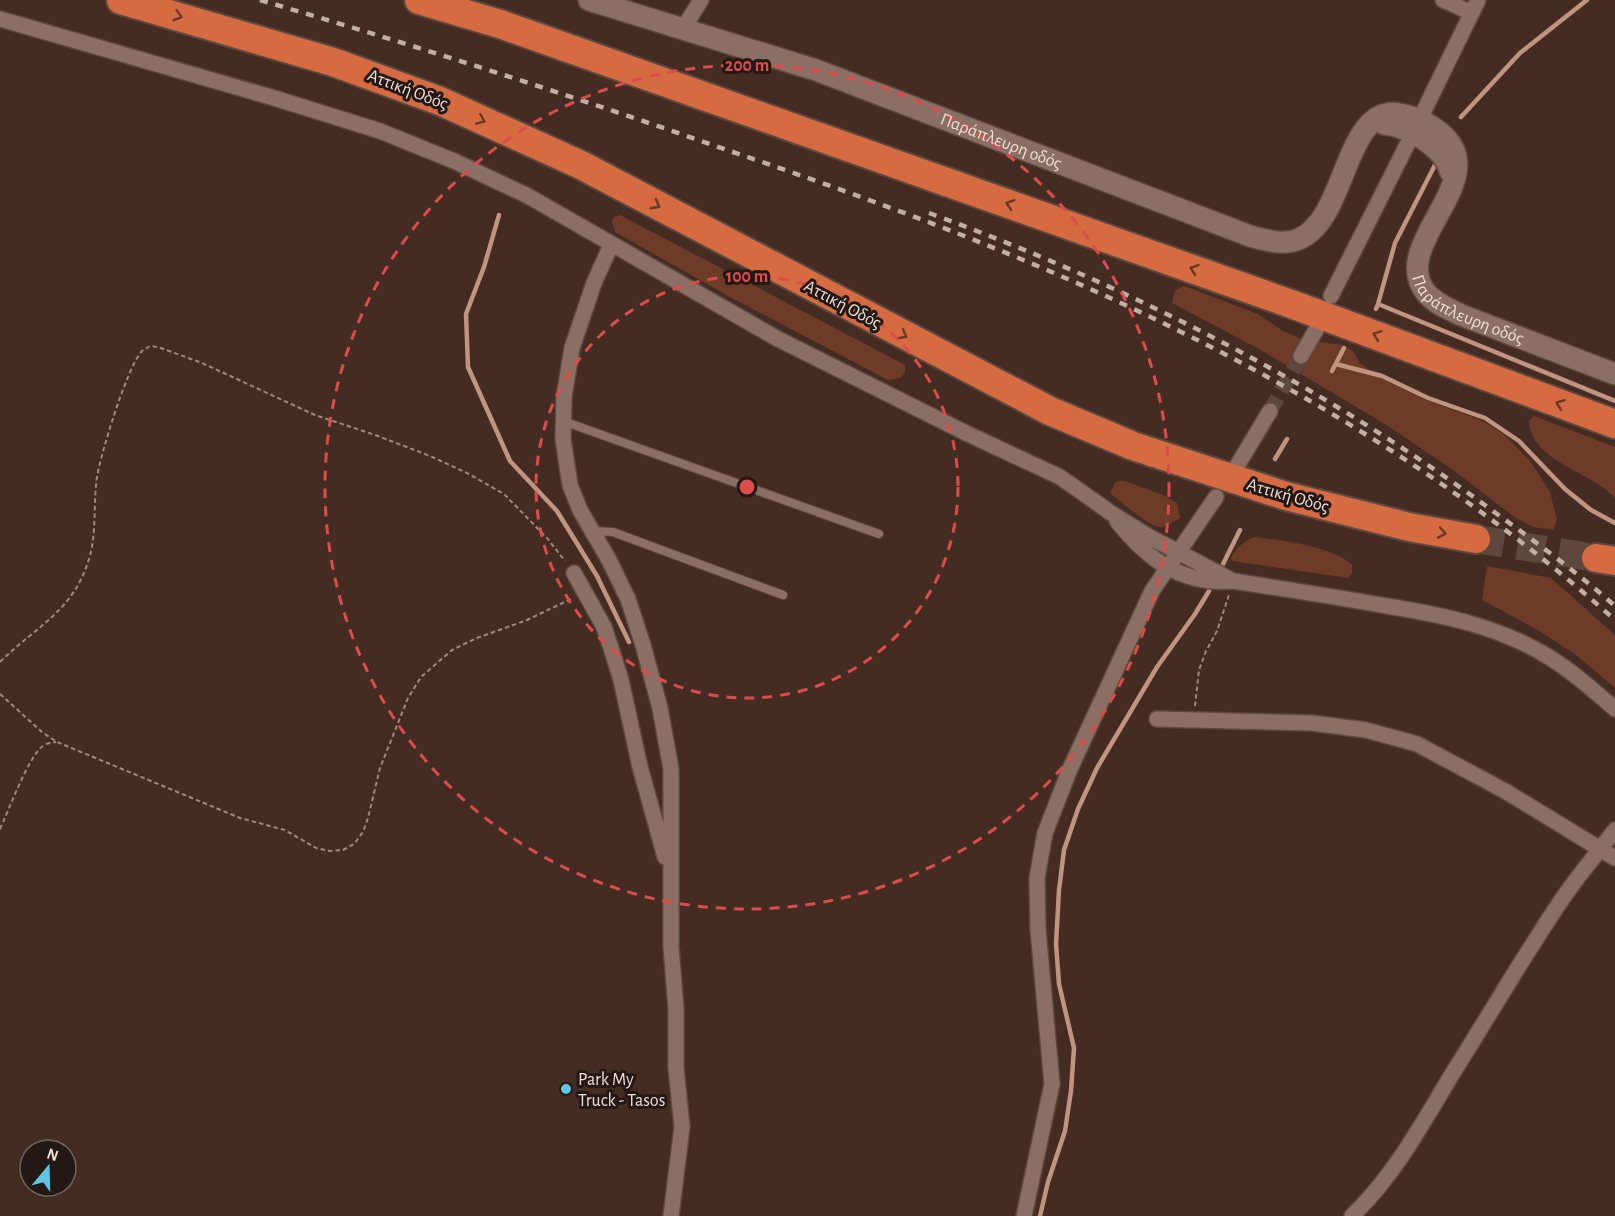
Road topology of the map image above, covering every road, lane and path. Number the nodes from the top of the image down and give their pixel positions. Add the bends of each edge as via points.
1 (121, 0) edge
2 (419, 0) edge
3 (589, 0) edge
4 (701, 0) edge
5 (1443, 0) edge
6 (1475, 6) edge
7 (0, 19) edge
8 (683, 28) junction
9 (1416, 126) junction
10 (611, 244) junction
11 (1331, 296) dead end
12 (1316, 330) dead end
13 (1301, 356) tunnel mouth
14 (1615, 374) edge
15 (1270, 411) tunnel mouth
16 (563, 421) junction
17 (1615, 424) edge
18 (1238, 466) dead end
19 (1216, 497) dead end
20 (1111, 513) junction
21 (592, 531) junction
22 (879, 534) dead end
23 (1476, 538) tunnel mouth
24 (1178, 552) junction
25 (1167, 567) junction
26 (574, 573) joint
27 (1233, 581) junction
28 (783, 595) dead end
29 (587, 596) junction
30 (0, 662) edge
31 (0, 694) edge
32 (1615, 709) edge
33 (1157, 719) dead end
34 (1193, 720) junction
35 (57, 742) junction
36 (0, 829) edge
37 (1615, 830) edge
38 (1600, 849) junction
39 (1615, 858) edge
40 (669, 874) junction
41 (671, 1216) edge
42 (1024, 1216) edge
43 (1352, 1216) edge

1 -> 23 highway, Αττική Οδός via 333,62 440,101 581,165 1050,411 1133,446 1286,496 1409,527
17 -> 2 highway via 1294,304 512,28
3 - 8 street, Παράπλευρη οδός
4 - 8 street
5 - 6 street
6 - 9 street
7 - 10 street via 380,131 528,196
8 - 9 street, Παράπλευρη οδός via 816,70 1250,236 1276,242 1298,240 1321,223 1358,138 1382,124
9 - 11 street
9 - 14 street, Παράπλευρη οδός via 1448,161 1451,187 1418,257 1416,270 1426,294 1461,315
10 - 16 street via 572,348
10 - 20 street via 778,339 1060,477
12 - 13 street
15 - 18 street
16 - 21 street via 570,484
16 - 22 lane
19 - 24 street
20 - 24 street
20 - 25 street via 1145,552
21 - 28 lane via 613,532
21 - 40 street via 628,599 660,708 671,769
24 - 25 street
24 - 27 street
25 - 27 street via 1192,578
25 - 42 street via 1133,629 1045,833 1037,878 1038,929 1052,1084
26 - 29 street
26 - 30 path via 504,494 467,473 388,440 315,416 202,363 150,346 135,362 113,417 97,477 89,559 80,578 55,616
27 - 32 street via 1476,624 1545,655
27 - 34 path via 1199,670
29 - 35 path via 567,599 452,650 421,677 408,698 380,768 363,832 343,850 316,848 285,830 240,818
29 - 40 street via 603,627 621,681
31 - 35 path
33 - 34 street
34 - 38 street via 1312,723 1366,730 1417,744 1505,791
35 - 36 path via 38,751
37 - 38 street
38 - 39 street
38 - 43 street via 1539,935 1418,1134
40 - 41 street via 682,1127

